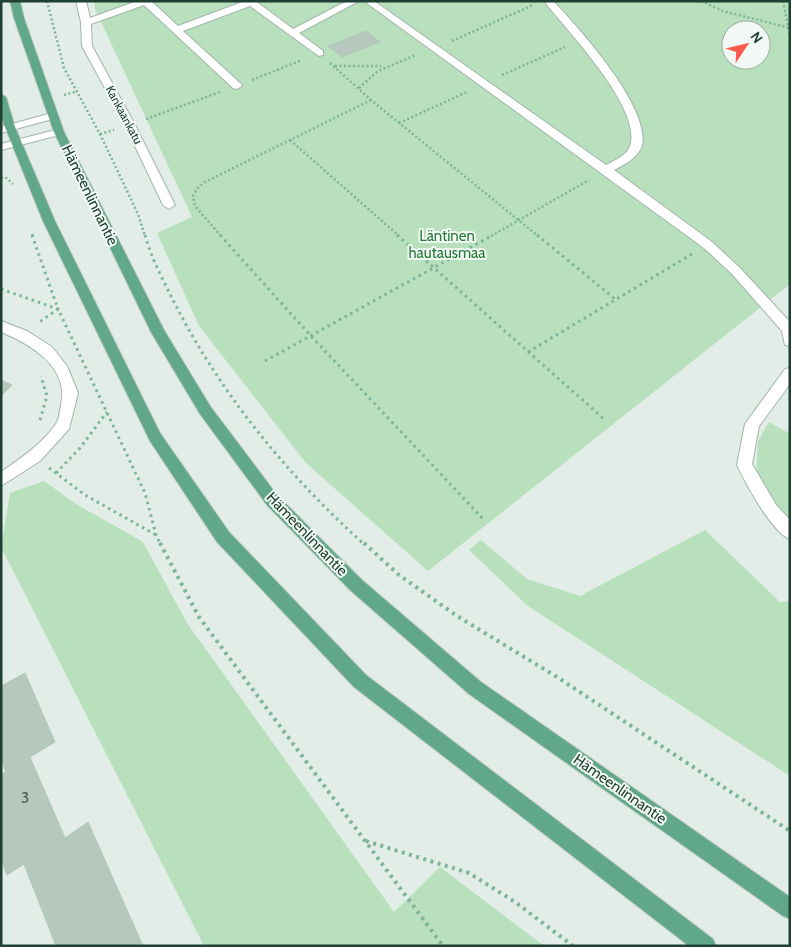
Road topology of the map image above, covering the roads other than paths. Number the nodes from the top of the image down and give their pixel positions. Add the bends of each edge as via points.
1 (15, 1) edge
2 (81, 1) edge
3 (147, 1) edge
4 (355, 1) edge
5 (368, 1) edge
6 (548, 1) edge
7 (252, 2) edge
8 (86, 22) junction
9 (177, 30) junction
10 (292, 33) junction
11 (319, 53) road end
12 (237, 86) road end
13 (1, 98) edge
14 (56, 124) junction
15 (7, 137) edge
16 (606, 170) junction
17 (169, 205) dead end
18 (1, 326) edge
19 (790, 329) edge
20 (790, 341) edge
21 (790, 373) edge
22 (1, 480) edge
23 (790, 532) edge
24 (790, 909) edge
25 (706, 946) edge

1 - 14 main road, Hämeenlinnantie
2 - 8 street, Kankaankatu
3 - 8 street
3 - 9 street
4 - 10 street
5 - 16 street
6 - 16 street via 595,56 636,123 638,138 635,148
7 - 9 street
7 - 10 street
8 - 17 street, Kankaankatu via 87,46
9 - 12 street
10 - 11 street
13 - 15 main road
14 - 15 street
14 - 15 street
14 - 24 main road, Hämeenlinnantie via 158,332 205,410 272,500 356,585 475,688
15 - 25 main road via 155,437 223,536 360,681
16 - 19 street via 708,245
18 - 22 street via 47,351 62,370 71,393 64,425 36,457
19 - 20 street
21 - 23 street via 752,424 744,465 771,510

